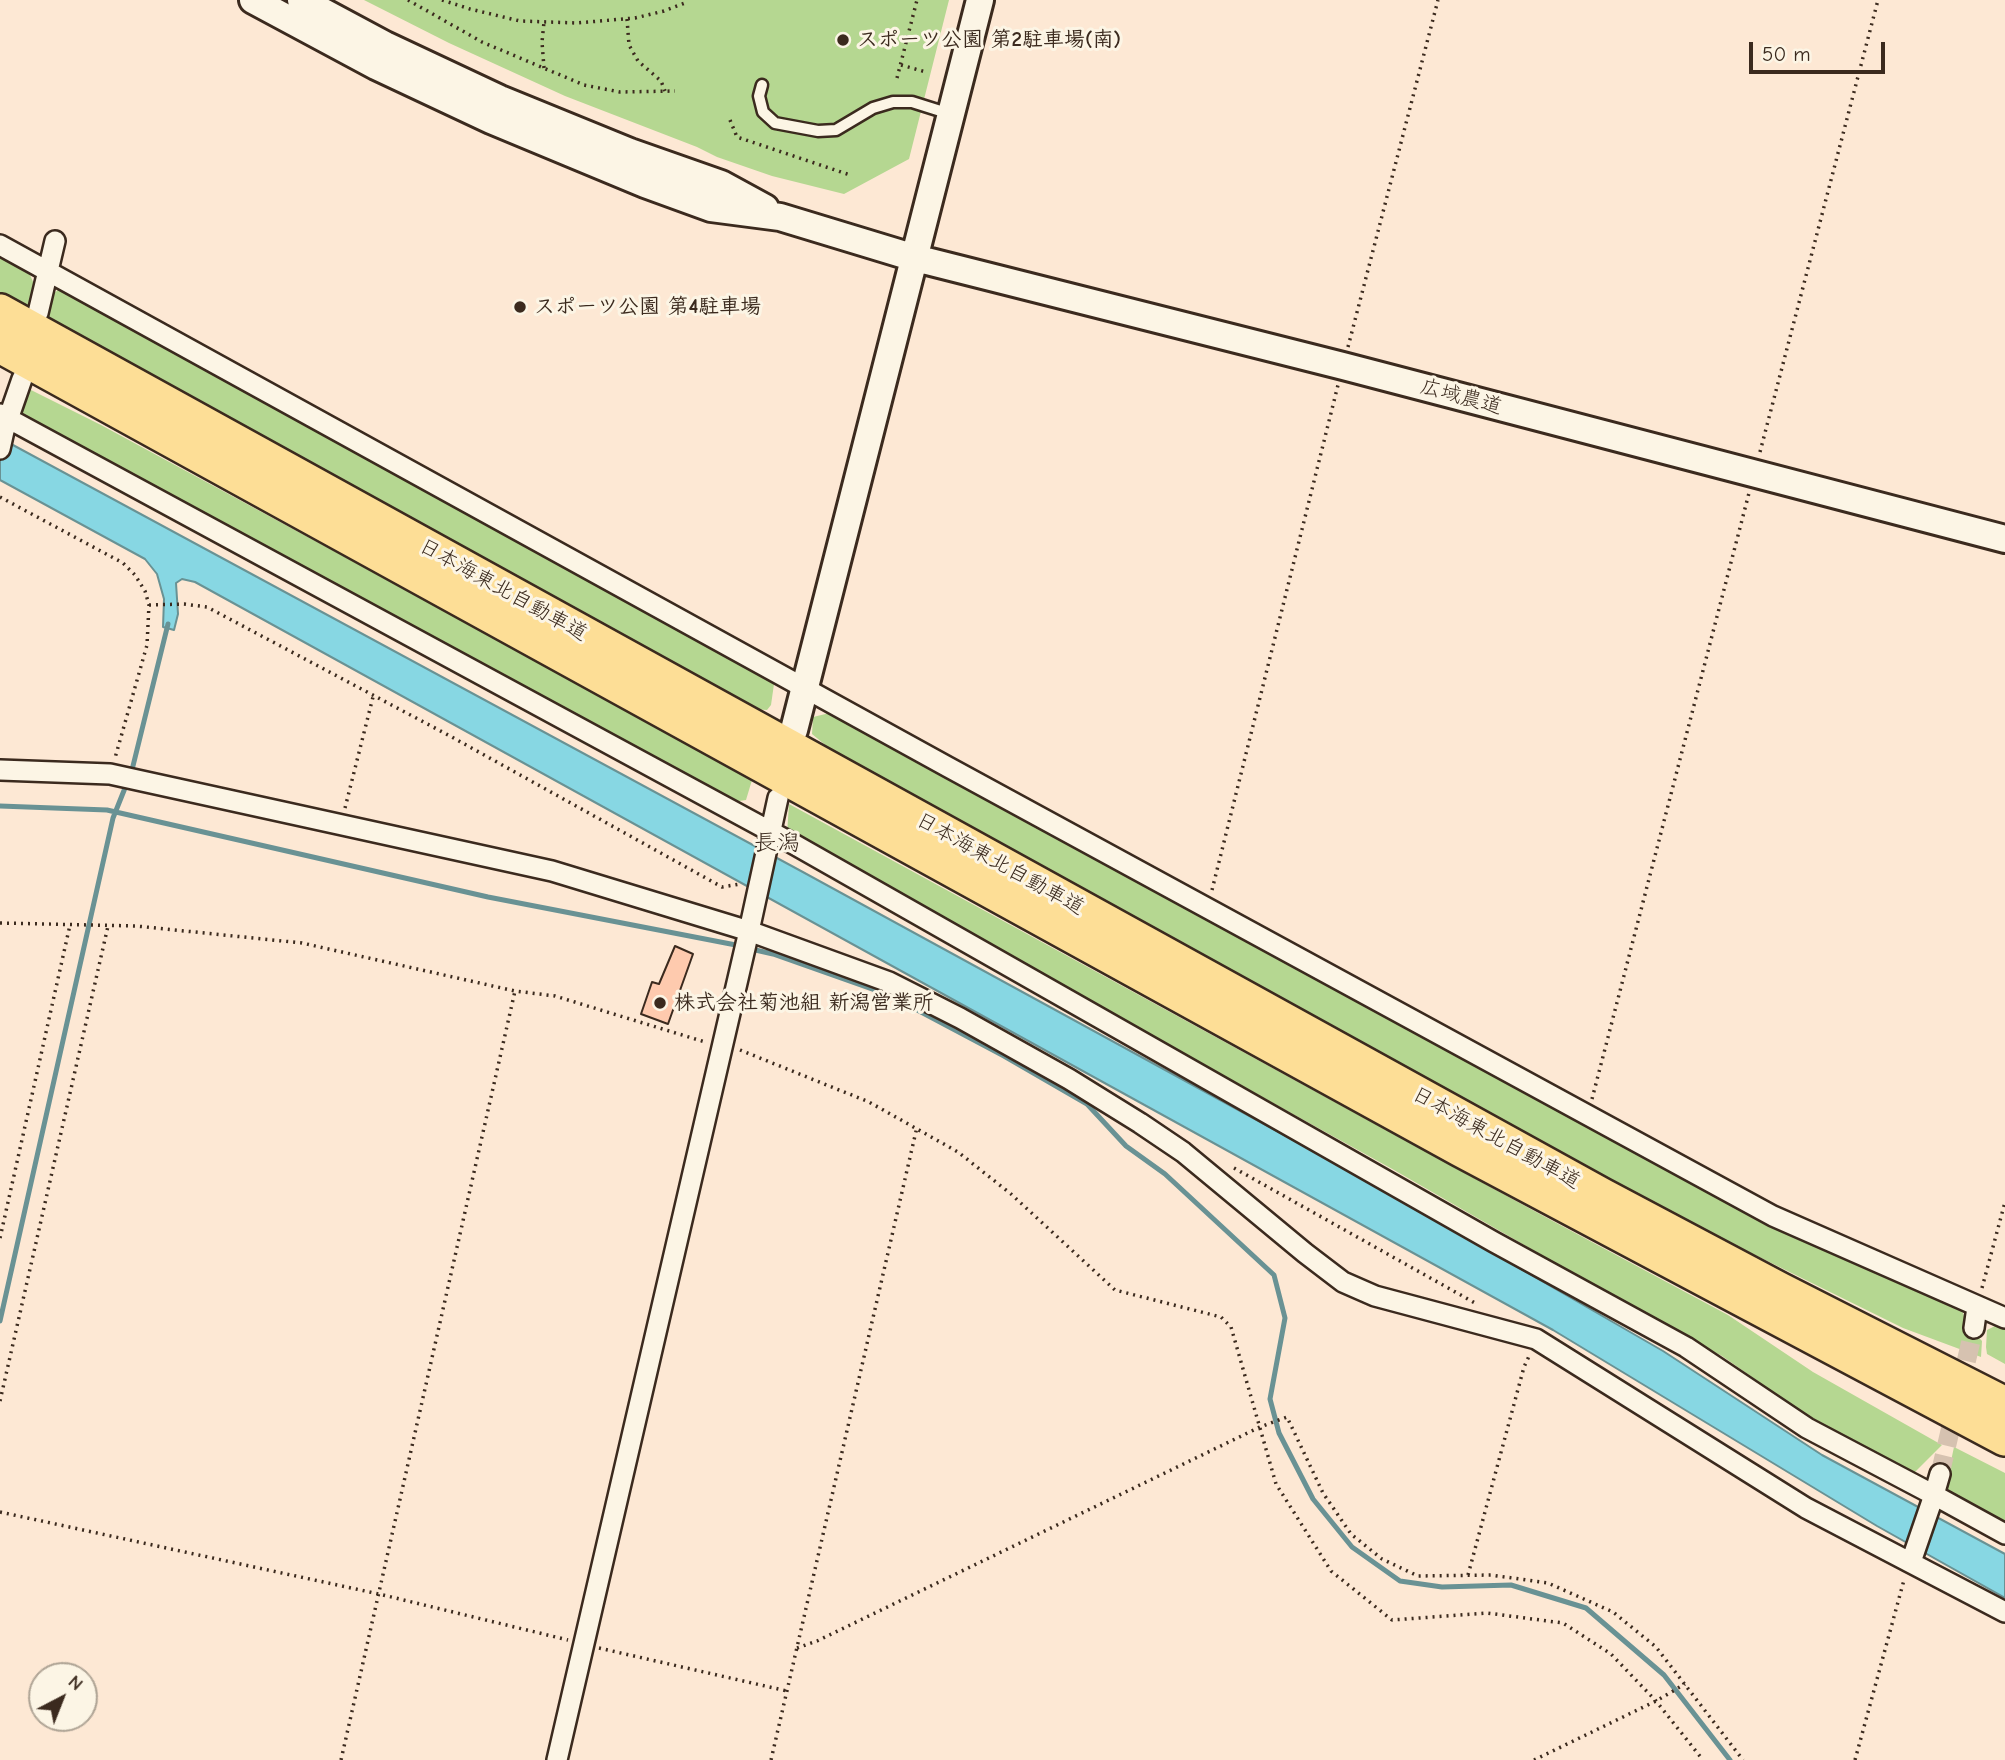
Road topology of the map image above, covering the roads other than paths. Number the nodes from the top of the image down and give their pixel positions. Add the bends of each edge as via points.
1 (253, 0) edge
2 (301, 0) edge
3 (980, 0) edge
4 (762, 85) dead end
5 (950, 114) junction
6 (780, 217) junction
7 (55, 241) dead end
8 (0, 245) edge
9 (915, 258) junction
10 (48, 272) junction
11 (0, 312) edge
12 (38, 313) dead end
13 (0, 345) edge
14 (22, 379) dead end
15 (3, 428) edge
16 (2005, 539) edge
17 (803, 688) junction
18 (794, 730) dead end
19 (0, 770) edge
20 (778, 798) dead end
21 (771, 835) junction
22 (748, 934) junction
23 (1766, 1298) junction
24 (1977, 1307) junction
25 (2005, 1318) edge
26 (1974, 1328) tunnel mouth
27 (2005, 1386) edge
28 (2005, 1405) edge
29 (2005, 1438) edge
30 (2005, 1450) edge
31 (1940, 1474) tunnel mouth
32 (1933, 1499) junction
33 (2005, 1534) edge
34 (1911, 1562) junction
35 (2005, 1612) edge
36 (556, 1760) edge

1 - 6 street via 376,66 584,159 711,208
2 - 6 street via 500,99 721,184
3 - 5 street
4 - 5 lane via 763,112 775,123 818,131 836,130 893,102
5 - 9 street
6 - 9 street, 広域農道
7 - 10 street
8 - 10 street
9 - 16 street, 広域農道
9 - 17 street
10 - 12 street
10 - 17 street
11 - 23 highway, 日本海東北自動車道 via 1602,1196
13 - 23 highway, 日本海東北自動車道 via 1461,1149
14 - 15 street
15 - 21 street
17 - 18 street
17 - 24 street via 1773,1216
19 - 22 street via 113,775 341,824 552,871
20 - 21 street
21 - 22 street
21 - 32 street via 1686,1347 1807,1427
22 - 34 street via 889,982 960,1018 1069,1079 1183,1152 1343,1282 1375,1296 1536,1339 1806,1508
22 - 36 street
23 - 27 highway
23 - 28 highway, 日本海東北自動車道
23 - 29 highway, 日本海東北自動車道
23 - 30 highway via 1869,1377
24 - 25 street
24 - 26 street
31 - 32 street
32 - 33 street
32 - 34 street
34 - 35 street

